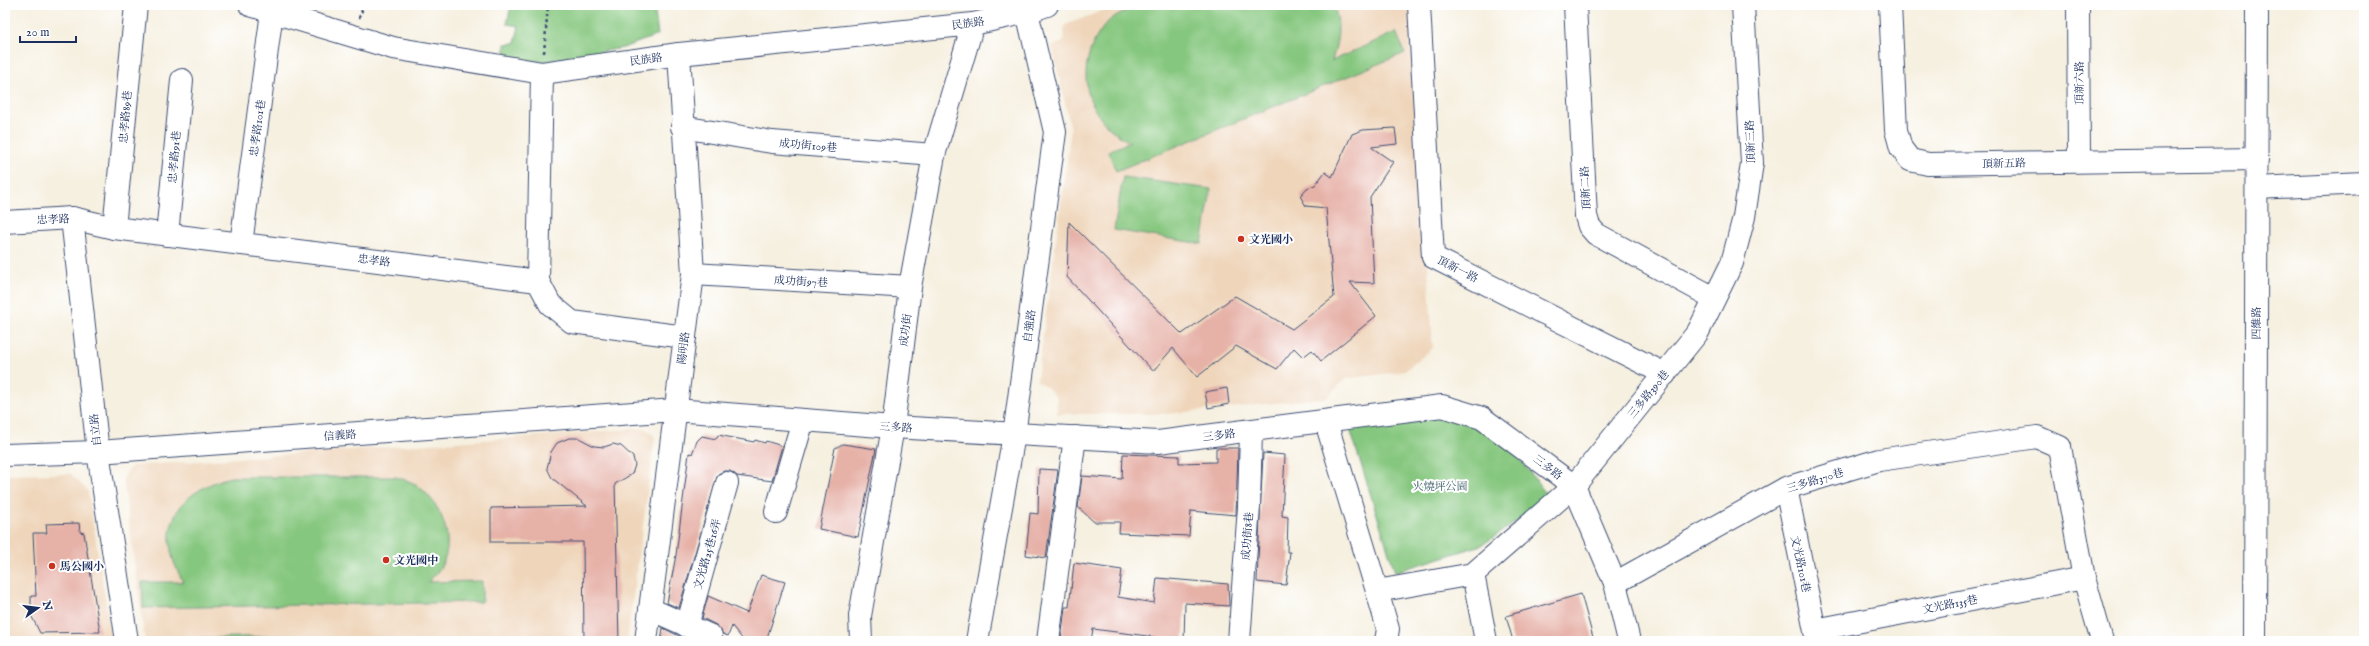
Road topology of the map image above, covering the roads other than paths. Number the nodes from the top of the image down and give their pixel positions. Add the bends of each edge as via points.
1 (136, 5) edge
2 (250, 5) edge
3 (1419, 5) edge
4 (1575, 5) edge
5 (1743, 5) edge
6 (1890, 5) edge
7 (2078, 5) edge
8 (2257, 5) edge
9 (1037, 9) edge
10 (272, 12) junction
11 (973, 24) junction
12 (679, 54) junction
13 (542, 74) junction
14 (182, 80) dead end
15 (682, 127) junction
16 (934, 155) junction
17 (2257, 159) junction
18 (2080, 162) junction
19 (2364, 183) edge
20 (2257, 188) junction
21 (72, 218) junction
22 (5, 222) edge
23 (114, 228) junction
24 (167, 235) junction
25 (241, 244) junction
26 (693, 274) junction
27 (538, 281) junction
28 (910, 287) junction
29 (1714, 298) junction
30 (685, 337) junction
31 (1665, 374) junction
32 (676, 410) junction
33 (804, 420) junction
34 (1326, 422) junction
35 (893, 427) junction
36 (1251, 431) junction
37 (1014, 435) junction
38 (1075, 437) junction
39 (98, 452) junction
40 (5, 455) edge
41 (727, 482) dead end
42 (1574, 486) junction
43 (1786, 488) junction
44 (776, 512) dead end
45 (1473, 574) junction
46 (2084, 578) junction
47 (1615, 583) junction
48 (1377, 591) junction
49 (650, 609) junction
50 (686, 626) junction
51 (1816, 636) edge
52 (127, 641) edge
53 (646, 641) edge
54 (710, 641) edge
55 (861, 641) edge
56 (977, 641) edge
57 (1048, 641) edge
58 (1239, 641) edge
59 (1386, 641) edge
60 (1486, 641) edge
61 (1629, 641) edge
62 (2102, 641) edge
63 (2255, 641) edge

1 - 23 street, 忠孝路89巷
2 - 10 street, 民族路
3 - 31 street, 頂新一路 via 1433,257
4 - 29 street, 頂新二路 via 1586,216 1589,226 1596,234
5 - 29 street, 頂新三路 via 1752,163 1744,217 1732,263
6 - 18 street, 頂新五路 via 1896,130 1901,148 1910,160 1928,164
7 - 18 street, 頂新六路
8 - 17 street, 四維路
9 - 11 street, 民族路
9 - 37 street, 自強路 via 1055,132
10 - 13 street, 民族路 via 393,48
10 - 25 street, 忠孝路101巷
11 - 12 street, 民族路
11 - 16 street, 成功街
12 - 13 street, 民族路
12 - 15 street, 陽明路
13 - 27 street
14 - 24 street, 忠孝路91巷
15 - 16 street, 成功街109巷 via 772,142
15 - 26 street, 陽明路
16 - 28 street, 成功街
17 - 18 street, 頂新五路
17 - 20 street, 四維路
19 - 20 street
20 - 63 street, 四維路
21 - 22 street, 忠孝路
21 - 23 street, 忠孝路
21 - 39 street, 自立路
23 - 24 street, 忠孝路
24 - 25 street, 忠孝路
25 - 27 street, 忠孝路
26 - 28 street, 成功街97巷
26 - 30 street, 陽明路
27 - 30 street via 550,304 572,322
28 - 35 street, 成功街
29 - 31 street, 三多路390巷 via 1698,332
30 - 32 street, 陽明路
31 - 42 street, 三多路390巷
32 - 33 street, 三多路
32 - 39 street, 信義路
32 - 49 street, 陽明路
33 - 35 street, 三多路
33 - 44 street
34 - 36 street, 三多路
34 - 42 street, 三多路 via 1442,406 1482,418
34 - 48 street
35 - 37 street, 三多路
35 - 55 street, 成功街 via 860,616
36 - 38 street, 三多路 via 1158,442
36 - 58 street, 成功街8巷 via 1249,507
37 - 38 street, 三多路
37 - 56 street, 自強路
38 - 57 street
39 - 40 street, 信義路
39 - 52 street, 自立路
41 - 50 street, 文光路25巷16弄
42 - 45 street, 三多路390巷
42 - 47 street, 三多路
43 - 46 street, 三多路370巷 via 1879,460 2037,436 2060,447
43 - 47 street, 三多路370巷
43 - 51 street, 文光路101巷
45 - 48 street
45 - 60 street
46 - 51 street, 文光路135巷
46 - 62 street
47 - 61 street, 三多路
48 - 59 street via 1388,629
49 - 50 street
49 - 53 street, 陽明路
50 - 54 street via 711,636

